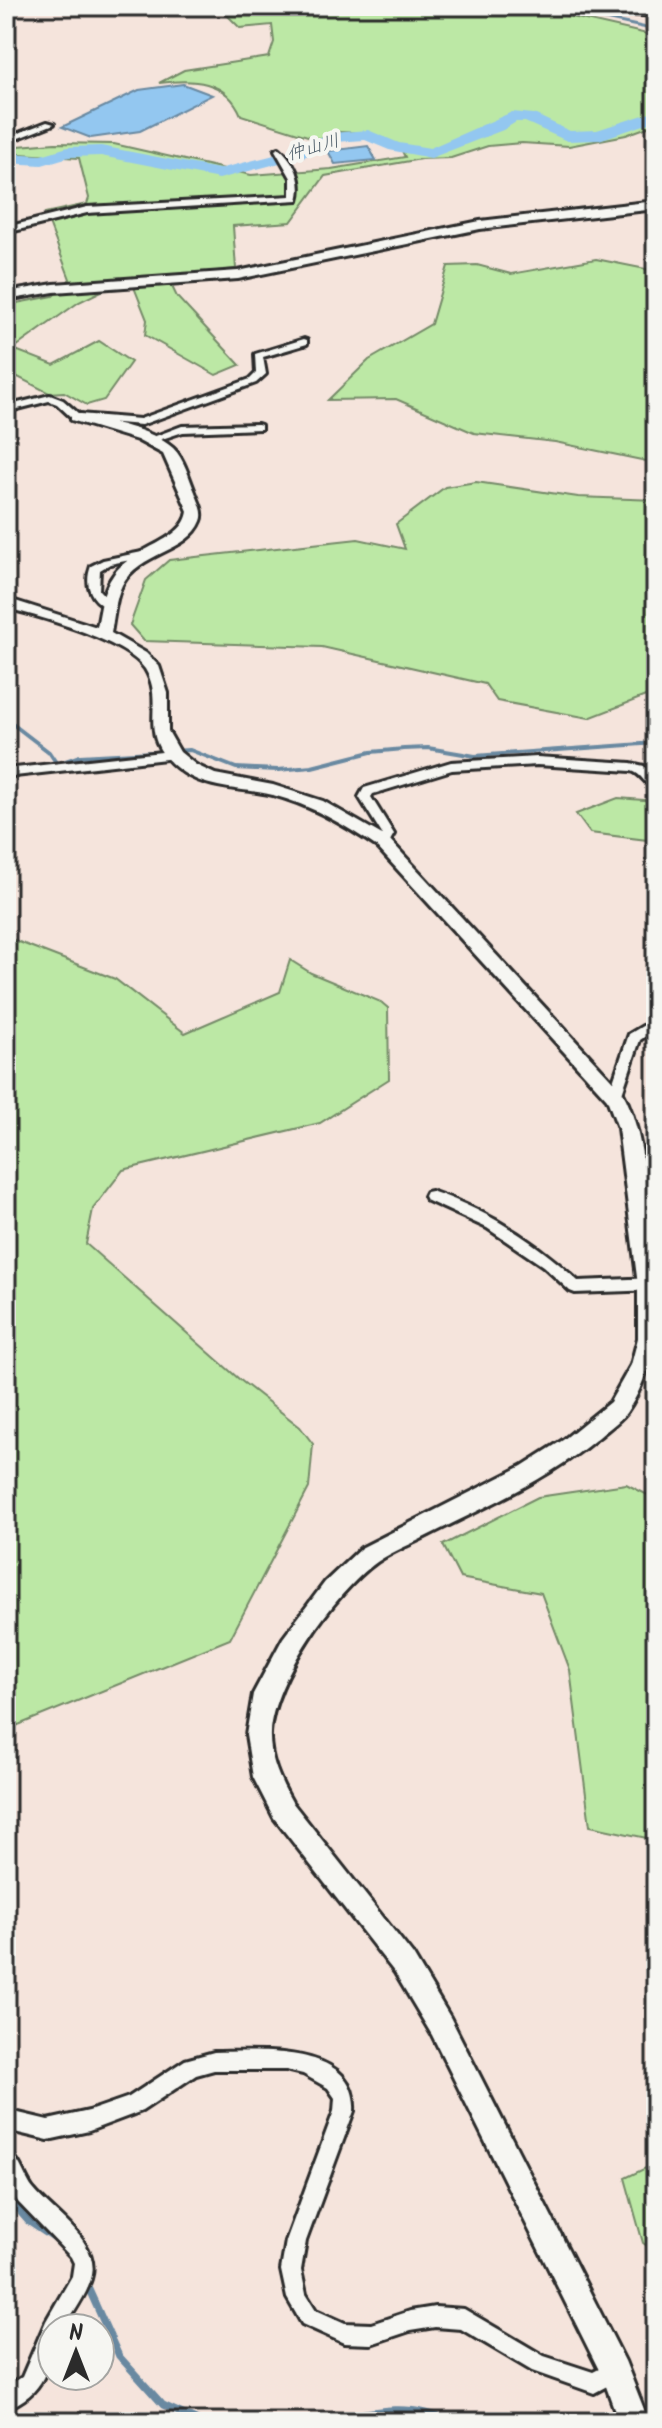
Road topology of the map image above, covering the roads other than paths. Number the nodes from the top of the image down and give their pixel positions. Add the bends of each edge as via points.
1 (21, 6) edge
2 (551, 6) edge
3 (6, 8) edge
4 (656, 14) edge
5 (50, 124) dead end
6 (6, 141) edge
7 (279, 150) dead end
8 (656, 205) edge
9 (6, 230) edge
10 (6, 296) edge
11 (304, 342) dead end
12 (6, 409) edge
13 (76, 417) junction
14 (258, 427) dead end
15 (150, 440) junction
16 (142, 555) junction
17 (6, 603) edge
18 (108, 605) junction
19 (103, 635) junction
20 (171, 755) junction
21 (6, 773) edge
22 (656, 786) edge
23 (383, 843) junction
24 (656, 1023) edge
25 (615, 1096) junction
26 (431, 1196) dead end
27 (652, 1284) edge
28 (6, 2120) edge
29 (6, 2161) edge
30 (63, 2312) edge
31 (36, 2368) edge
32 (615, 2371) junction
33 (6, 2399) edge
34 (634, 2422) edge

1 - 3 street
2 - 4 street
5 - 6 street
7 - 9 street via 293,168 295,198 87,210
8 - 10 street via 480,225 238,275
11 - 13 street via 258,356 261,374 253,381 155,419
12 - 13 street via 50,398
13 - 15 street
14 - 15 street via 182,429
15 - 16 street via 173,457 195,511 182,536
16 - 18 street via 121,574
16 - 18 street via 95,568 91,579 96,598
17 - 19 street
18 - 19 street
19 - 20 street via 139,653 152,668 159,733
20 - 21 street
20 - 23 street via 193,772 322,806
22 - 23 street via 631,767 537,761 451,766 368,791 371,811 388,834
23 - 25 street
24 - 25 street via 634,1037
25 - 27 street via 628,1128
26 - 27 street via 492,1224 575,1287
27 - 32 street via 641,1366 618,1408 530,1473 369,1555 333,1589 291,1646 265,1694 258,1735 265,1777 283,1810 404,1964 441,2026
28 - 32 street via 48,2130 89,2121 135,2104 192,2067 214,2061 306,2065 335,2081 345,2096 291,2270 297,2298 309,2317 344,2333 371,2334 410,2321 464,2319 539,2364 594,2383
29 - 30 street via 25,2195 84,2263
31 - 33 street via 29,2384
32 - 34 street

